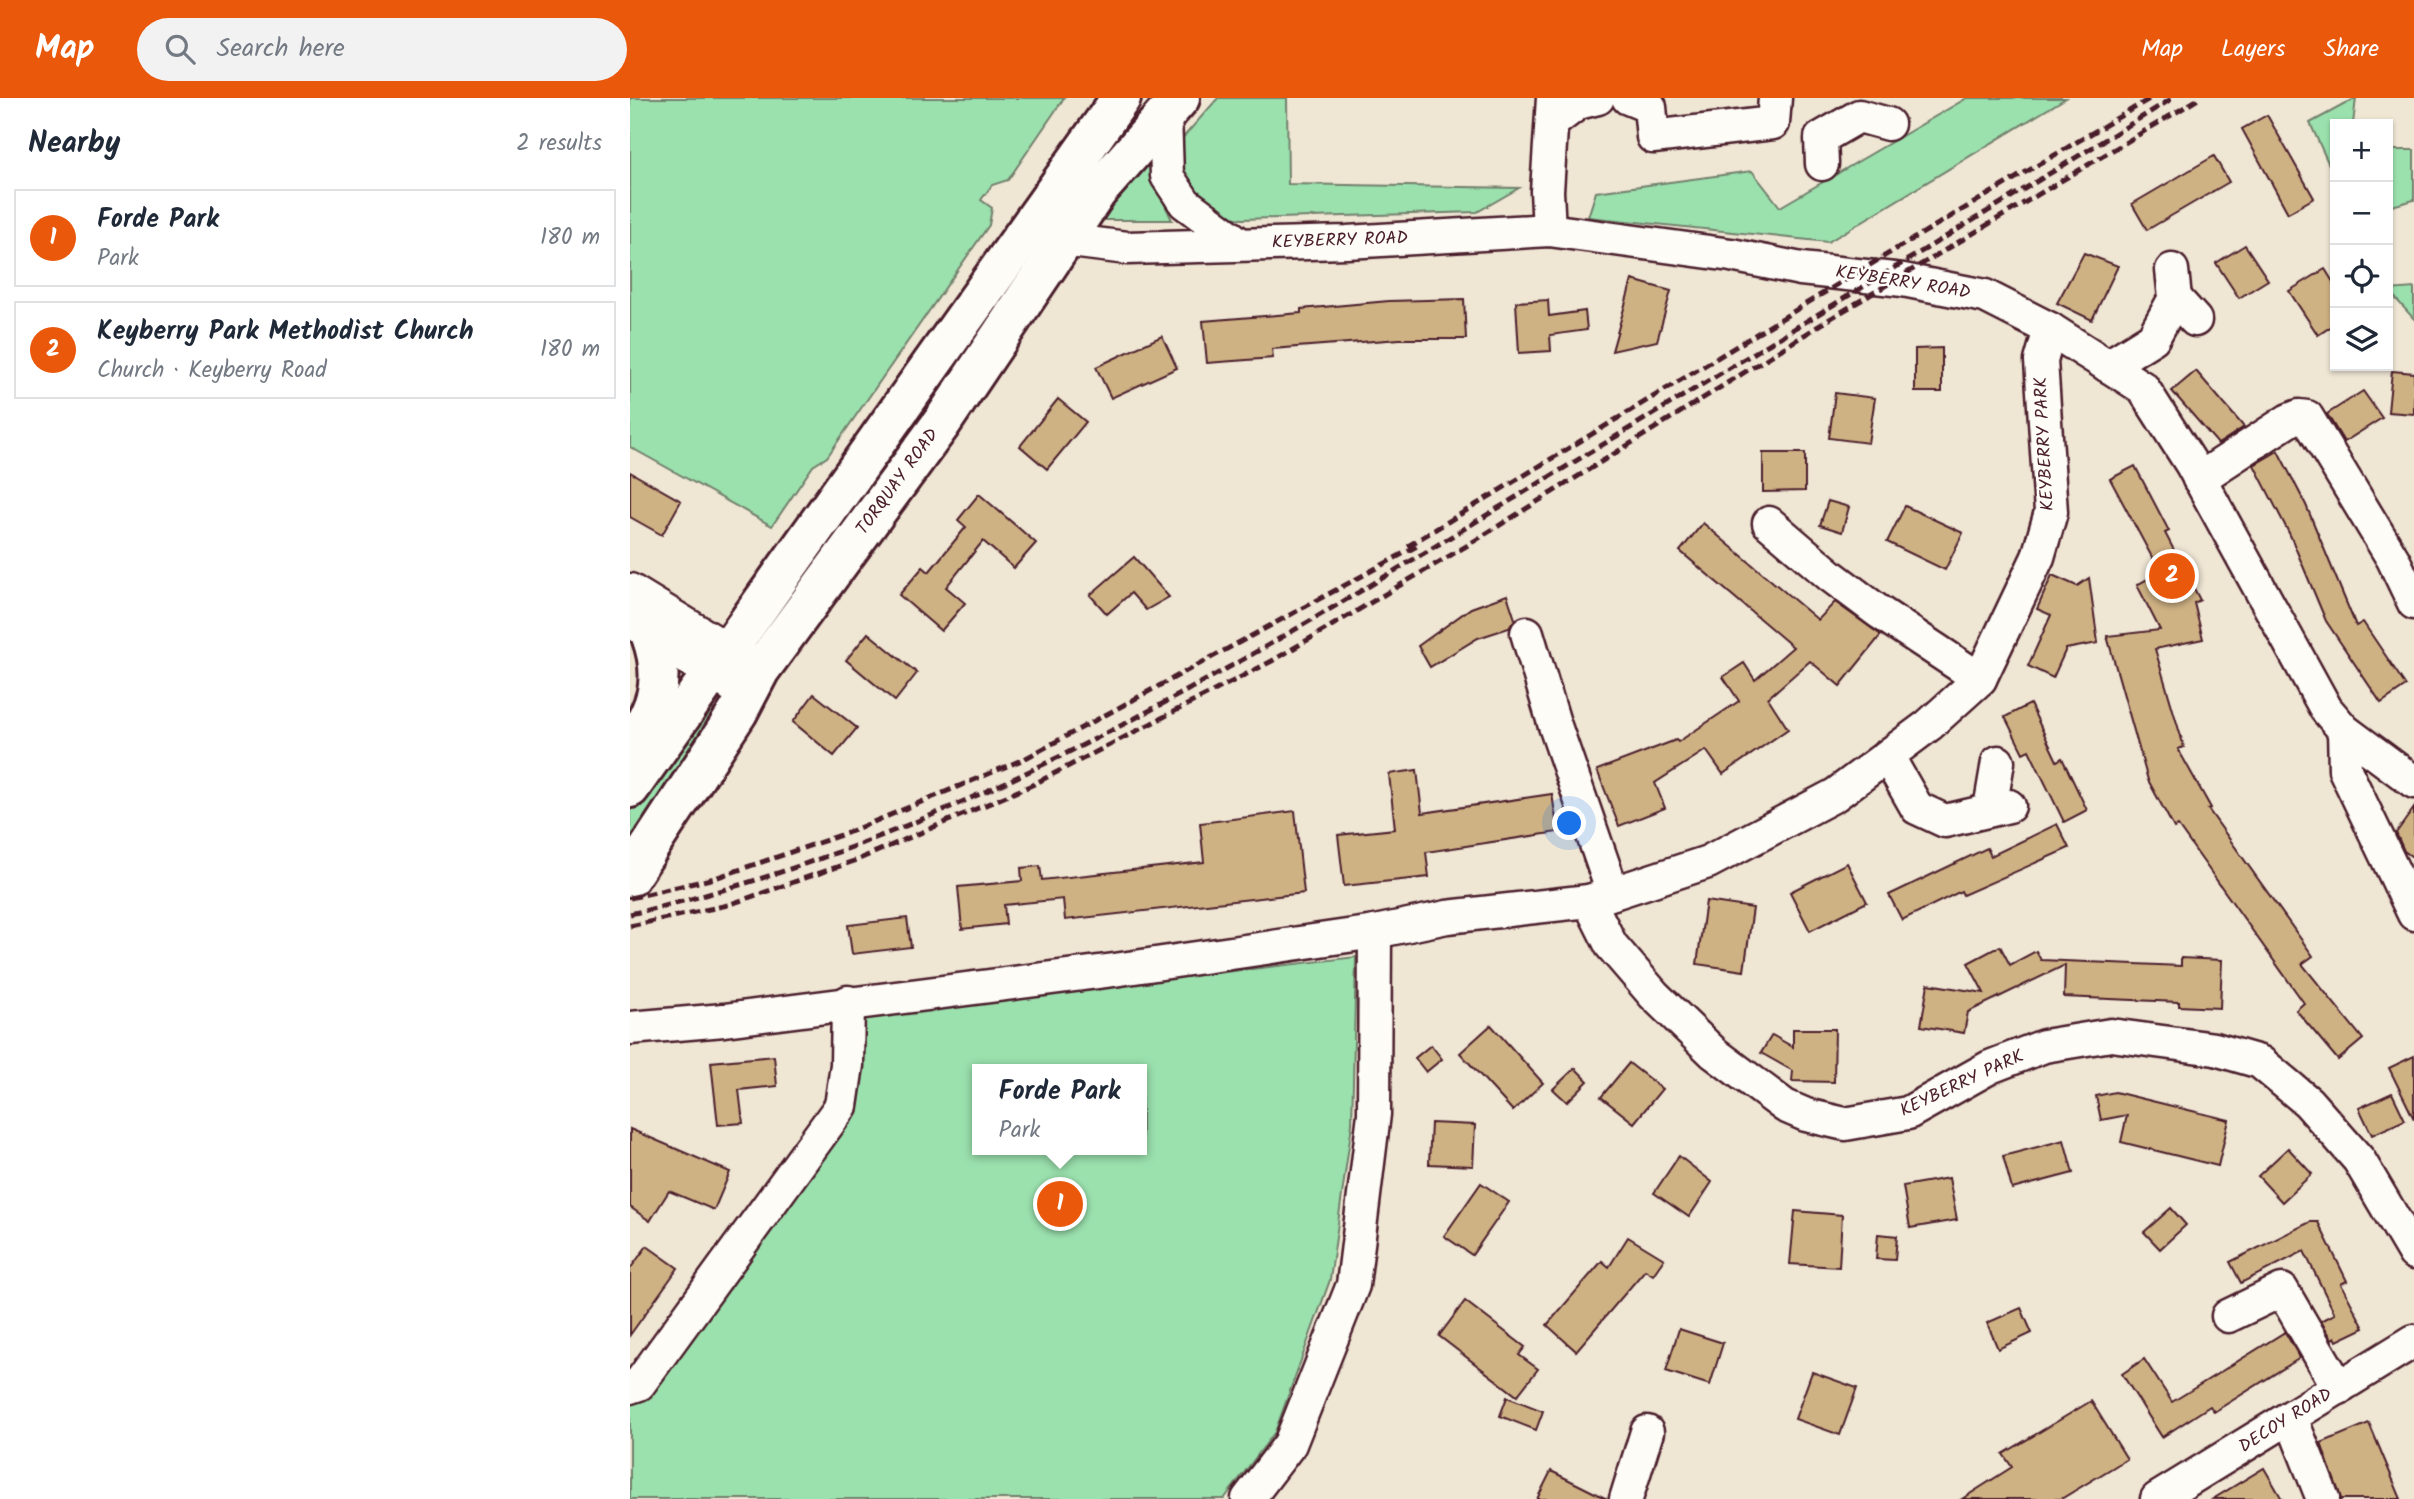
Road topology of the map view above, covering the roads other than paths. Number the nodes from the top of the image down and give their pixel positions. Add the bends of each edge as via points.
1 (1121, 98) edge
2 (1598, 98) edge
3 (1628, 98) edge
4 (1775, 98) edge
5 (1172, 105) edge
6 (1553, 110) edge
7 (1888, 124) dead end
8 (1822, 164) dead end
9 (1035, 216) junction
10 (1549, 230) junction
11 (1063, 240) junction
12 (1240, 244) junction
13 (2181, 296) dead end
14 (2050, 329) junction
15 (2108, 366) junction
16 (2200, 479) junction
17 (1769, 523) dead end
18 (630, 590) edge
19 (2414, 603) edge
20 (641, 627) edge
21 (1527, 633) dead end
22 (720, 662) junction
23 (1980, 679) junction
24 (753, 682) junction
25 (2344, 730) junction
26 (630, 750) edge
27 (1888, 757) junction
28 (1998, 762) dead end
29 (2414, 782) edge
30 (630, 788) edge
31 (637, 868) edge
32 (1601, 897) junction
33 (2414, 914) edge
34 (1375, 932) junction
35 (848, 1002) junction
36 (630, 1028) edge
37 (2414, 1253) edge
38 (2228, 1316) dead end
39 (2414, 1341) edge
40 (630, 1387) edge
41 (2339, 1388) junction
42 (2291, 1418) junction
43 (1647, 1432) dead end
44 (1248, 1499) edge
45 (1626, 1499) edge
46 (2157, 1499) edge
47 (2323, 1499) edge

1 - 9 main road
2 - 6 street
3 - 4 street via 1650,107 1653,137 1773,123
5 - 11 main road, TORQUAY ROAD via 1097,192
5 - 12 street via 1167,176 1185,203
6 - 10 street
7 - 8 street via 1858,116 1821,138
9 - 11 street
9 - 22 main road
10 - 12 street, KEYBERRY ROAD
10 - 14 street, KEYBERRY ROAD via 1903,280 1985,296
11 - 12 street, KEYBERRY ROAD via 1127,248
11 - 24 main road, TORQUAY ROAD via 940,424
13 - 15 street via 2153,338
14 - 15 street, KEYBERRY ROAD
14 - 23 street, KEYBERRY PARK via 2041,361 2051,512 2038,557
15 - 16 street, KEYBERRY ROAD via 2143,388
16 - 19 street via 2289,420 2307,417 2393,559
16 - 25 street, KEYBERRY ROAD via 2302,671
17 - 23 street via 1879,612
18 - 22 street
20 - 22 street
20 - 26 main road via 659,657 661,681
21 - 32 street
22 - 24 street
22 - 30 main road
23 - 27 street, KEYBERRY PARK
24 - 31 main road, TORQUAY ROAD
25 - 29 street, KEYBERRY ROAD
25 - 33 street via 2345,770
27 - 28 street via 1917,808 1945,821 1999,807
27 - 32 street, KEYBERRY PARK via 1835,795 1708,862
32 - 34 street, KEYBERRY PARK via 1447,917
32 - 37 street, KEYBERRY PARK via 1611,945 1654,995 1714,1054 1784,1106 1845,1124 1908,1113 1990,1067 2044,1046 2111,1035 2215,1049 2260,1062 2308,1102 2359,1160
34 - 35 street, KEYBERRY PARK
34 - 44 street via 1374,1114 1353,1285 1290,1444
35 - 36 street, KEYBERRY PARK
35 - 40 street via 841,1106 639,1384
38 - 41 street via 2281,1290
39 - 41 street, DECOY ROAD
41 - 42 street, DECOY ROAD
42 - 46 street, DECOY ROAD
42 - 47 street
43 - 45 street

